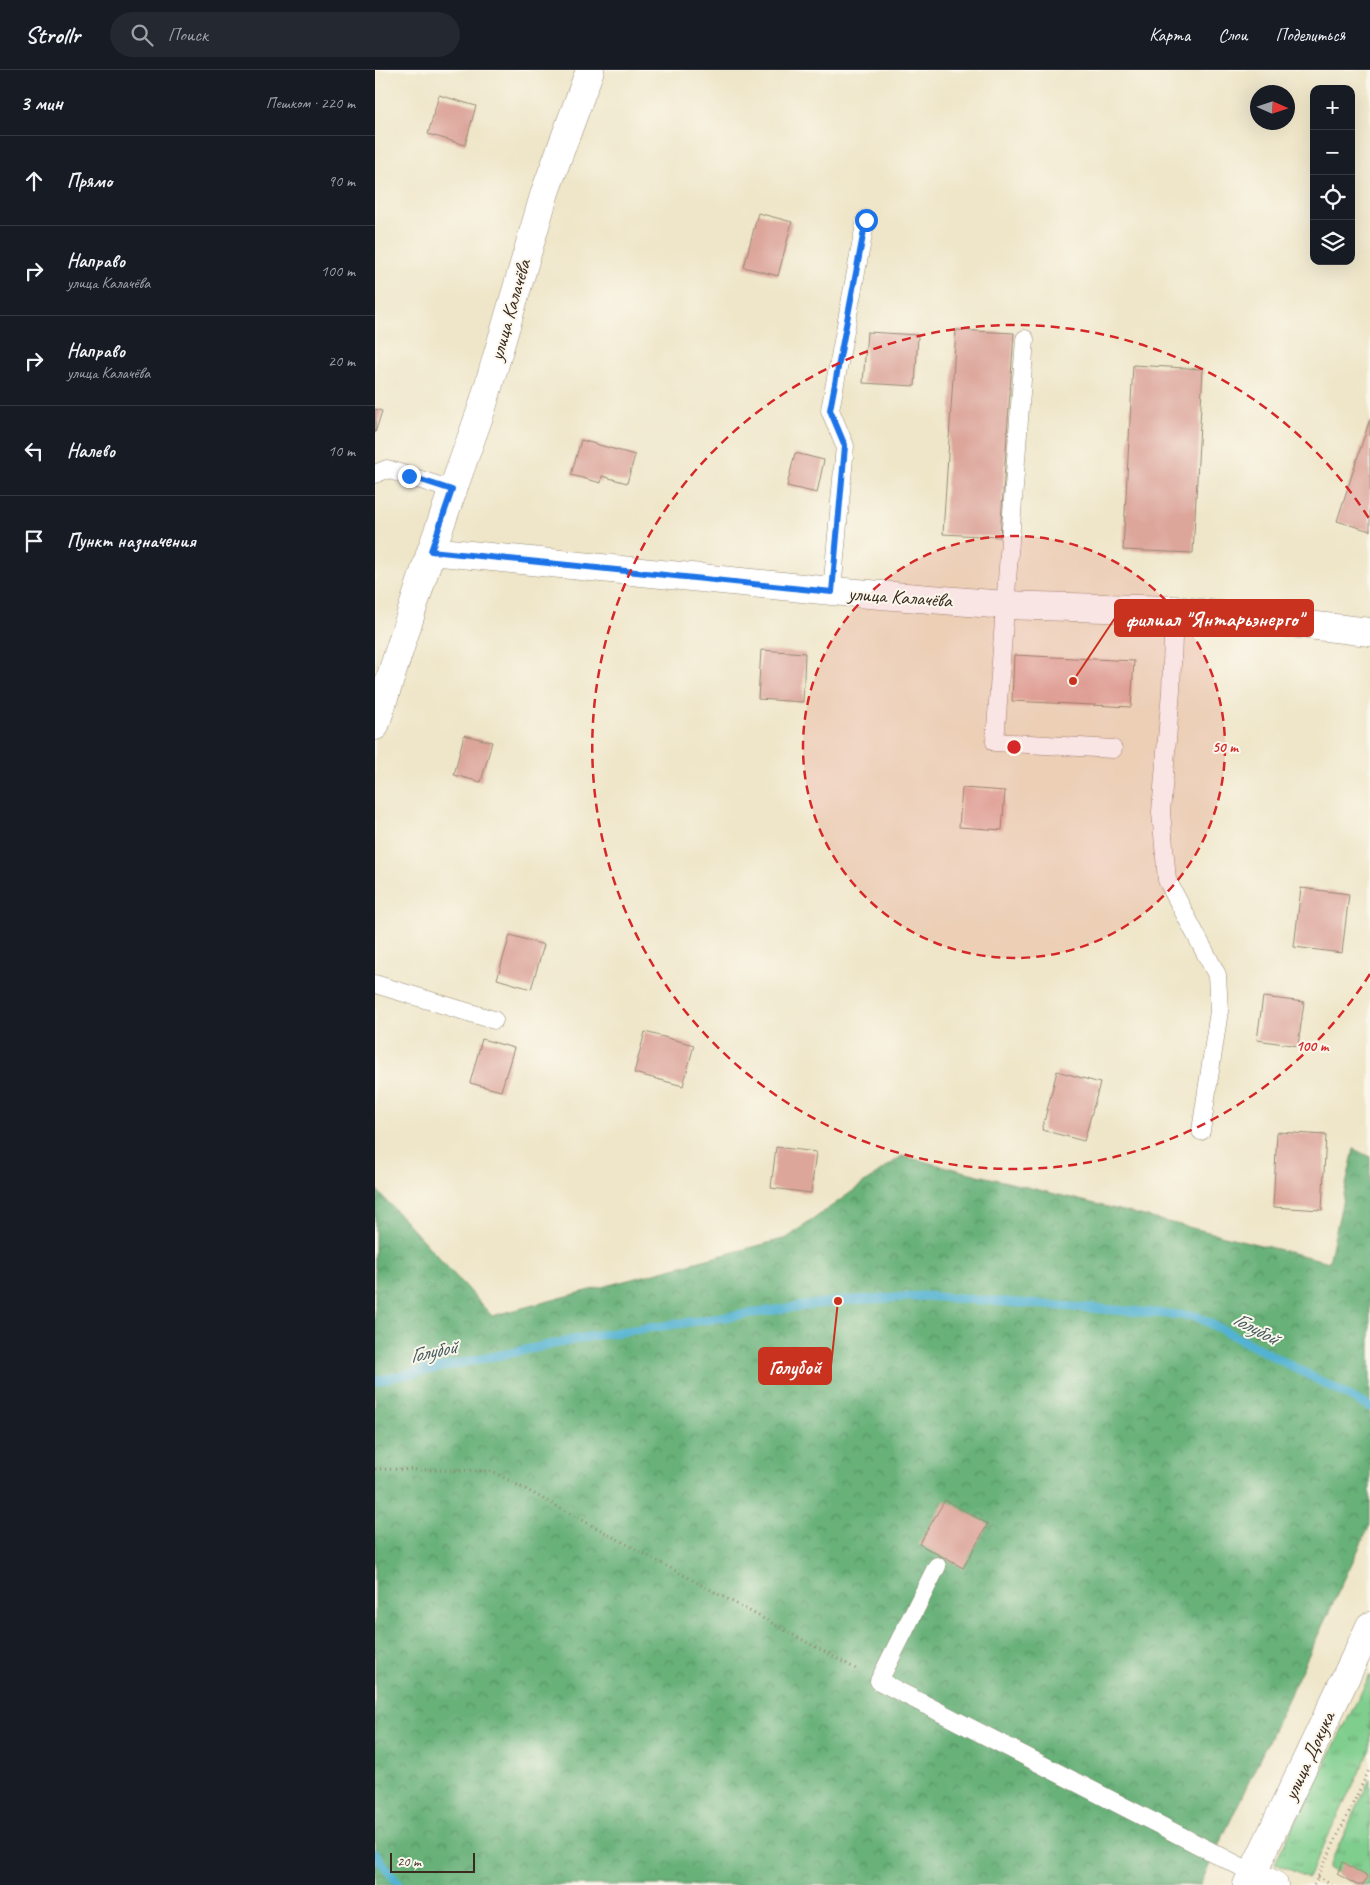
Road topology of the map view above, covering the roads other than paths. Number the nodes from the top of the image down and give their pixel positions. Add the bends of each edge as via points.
1 (590, 70) edge
2 (866, 220) dead end
3 (1025, 339) dead end
4 (375, 474) edge
5 (452, 490) junction
6 (431, 551) junction
7 (832, 592) junction
8 (1005, 605) junction
9 (1175, 610) junction
10 (1370, 632) edge
11 (375, 726) edge
12 (1113, 749) dead end
13 (375, 984) edge
14 (494, 1020) dead end
15 (1201, 1131) dead end
16 (937, 1566) dead end
17 (1370, 1626) edge
18 (1258, 1881) edge

1 - 5 street, улица Калачёва via 545,192 482,408
2 - 7 lane via 830,410 845,446
3 - 8 lane
4 - 5 lane via 387,469
5 - 6 street, улица Калачёва
6 - 7 street, улица Калачёва
6 - 11 street, улица Калачёва
7 - 8 street, улица Калачёва
8 - 9 street, улица Калачёва
8 - 12 lane via 995,742
9 - 10 street, улица Калачёва
9 - 15 lane via 1161,812 1167,880 1217,975 1219,1012
13 - 14 lane
16 - 18 lane via 879,1681
17 - 18 street, улица Докука

